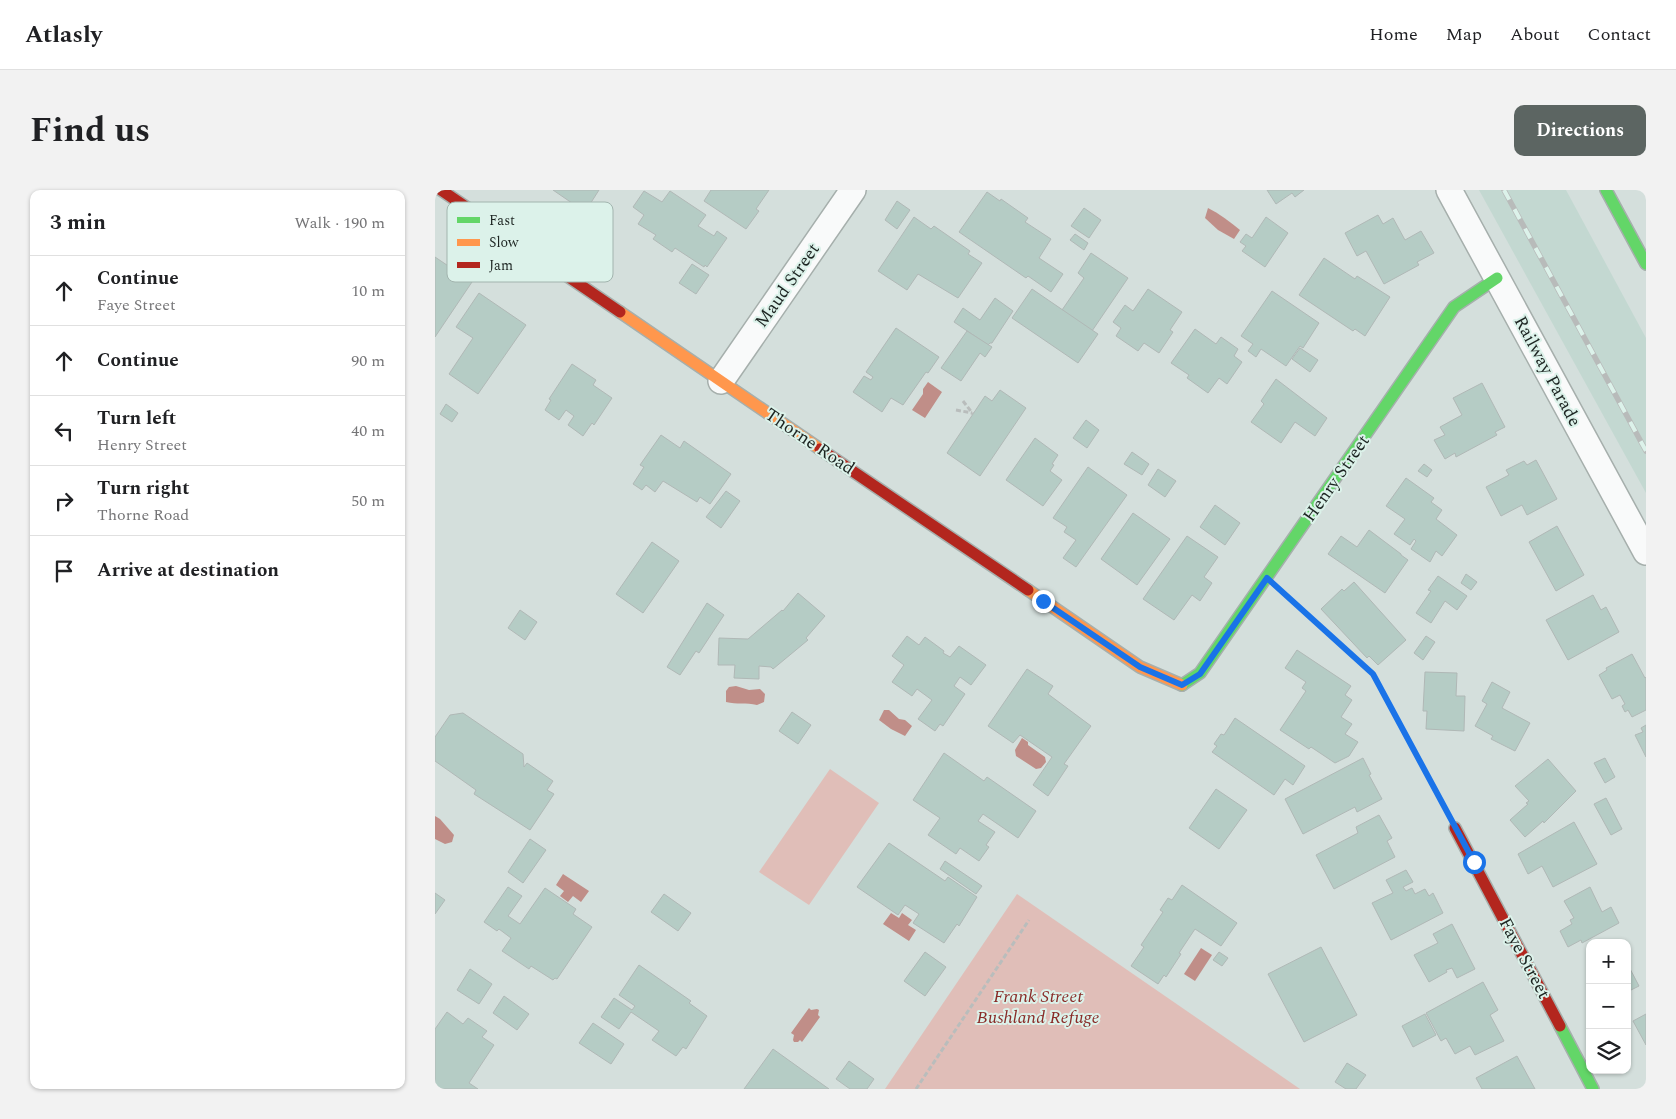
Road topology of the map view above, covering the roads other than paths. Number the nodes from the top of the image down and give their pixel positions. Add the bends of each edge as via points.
1 (441, 190) edge
2 (853, 190) edge
3 (1449, 190) edge
4 (1606, 190) edge
5 (459, 202) edge
6 (1646, 264) edge
7 (1497, 278) junction
8 (576, 282) edge
9 (721, 381) junction
10 (1646, 552) edge
11 (1182, 685) joint
12 (1455, 828) road end
13 (1593, 1089) edge

1 - 5 street, Thorne Road
2 - 9 street, Maud Street
3 - 7 street, Railway Parade
4 - 6 street
7 - 10 street, Railway Parade
7 - 11 street, Henry Street via 1454,307 1200,674
8 - 9 street, Thorne Road
9 - 11 street, Thorne Road via 1140,667
12 - 13 street, Faye Street

